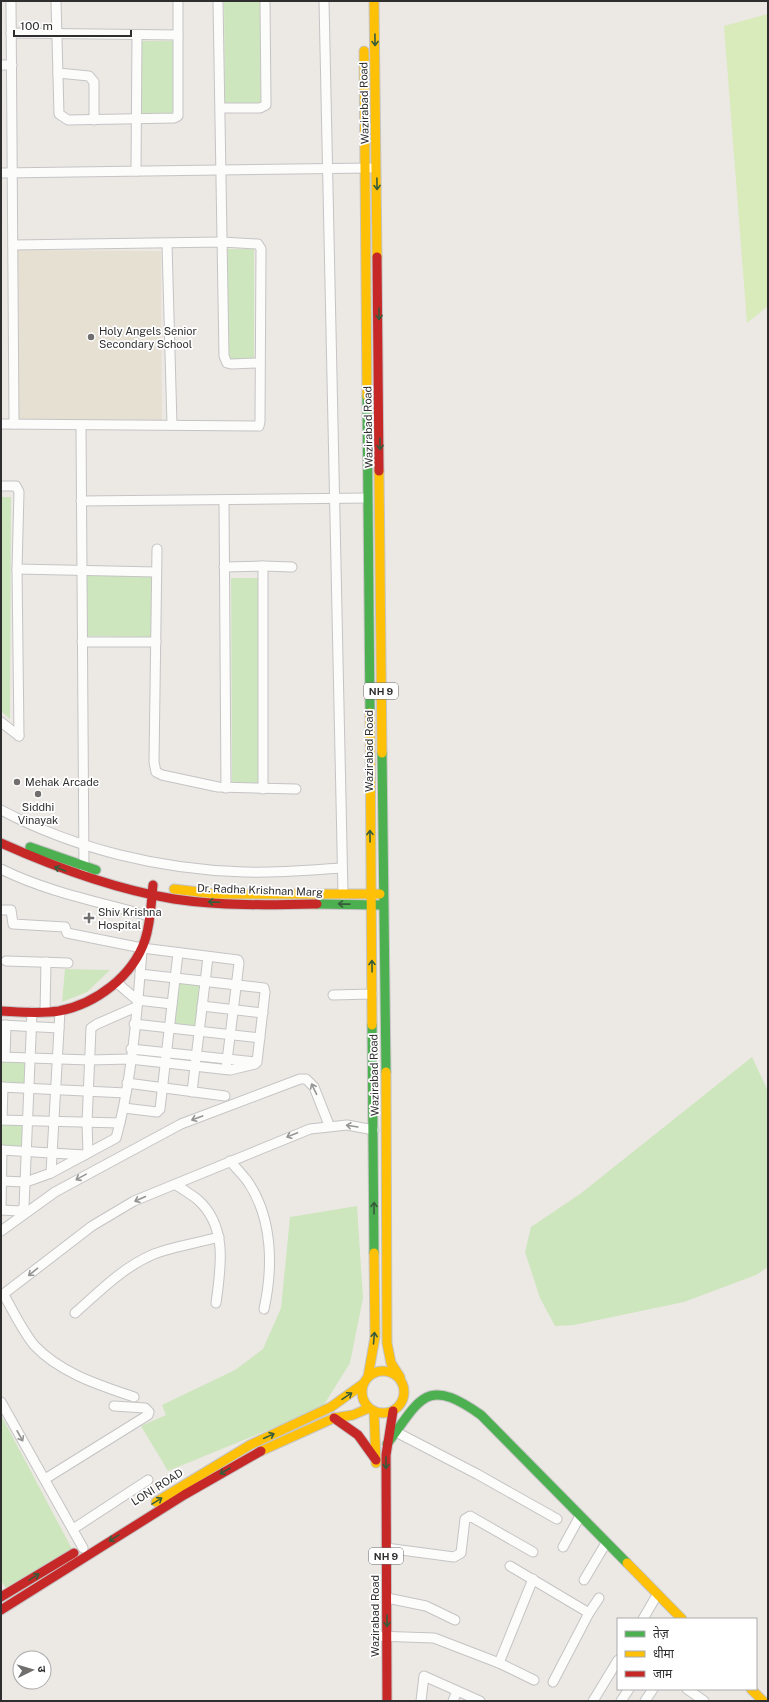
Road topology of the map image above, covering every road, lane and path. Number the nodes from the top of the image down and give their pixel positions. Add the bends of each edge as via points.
1 (11, 1) edge
2 (56, 1) edge
3 (178, 1) edge
4 (218, 1) edge
5 (265, 1) edge
6 (324, 1) edge
7 (374, 1) edge
8 (57, 32) junction
9 (11, 33) junction
10 (137, 35) junction
11 (178, 35) junction
12 (364, 39) dead end
13 (1, 65) edge
14 (12, 65) junction
15 (58, 73) junction
16 (221, 108) junction
17 (136, 119) junction
18 (94, 120) junction
19 (377, 167) junction
20 (365, 168) junction
21 (327, 169) junction
22 (221, 170) junction
23 (136, 171) junction
24 (1, 173) edge
25 (12, 173) junction
26 (222, 242) junction
27 (168, 244) junction
28 (13, 245) junction
29 (259, 363) junction
30 (1, 424) edge
31 (14, 424) junction
32 (81, 425) junction
33 (172, 425) junction
34 (1, 486) edge
35 (366, 498) junction
36 (334, 499) junction
37 (224, 500) junction
38 (81, 501) junction
39 (157, 549) dead end
40 (263, 566) junction
41 (224, 567) junction
42 (292, 567) dead end
43 (17, 569) junction
44 (82, 571) junction
45 (156, 572) junction
46 (82, 642) junction
47 (156, 642) junction
48 (1, 722) edge
49 (226, 788) junction
50 (263, 789) junction
51 (296, 789) dead end
52 (1, 810) edge
53 (1, 834) edge
54 (1, 843) edge
55 (84, 844) junction
56 (342, 868) junction
57 (1, 869) edge
58 (84, 872) junction
59 (106, 873) dead end
60 (142, 882) dead end
61 (158, 888) junction
62 (343, 894) junction
63 (371, 894) junction
64 (383, 895) junction
65 (371, 905) junction
66 (383, 905) junction
67 (1, 910) edge
68 (149, 916) junction
69 (142, 948) junction
70 (178, 953) junction
71 (208, 957) junction
72 (6, 960) dead end
73 (46, 962) junction
74 (68, 963) dead end
75 (140, 974) junction
76 (175, 978) junction
77 (205, 981) junction
78 (116, 982) junction
79 (236, 985) junction
80 (372, 994) junction
81 (333, 995) dead end
82 (137, 1004) junction
83 (172, 1004) junction
84 (202, 1006) junction
85 (233, 1010) junction
86 (1, 1011) edge
87 (60, 1011) junction
88 (32, 1012) junction
89 (45, 1012) junction
90 (263, 1013) junction
91 (134, 1024) junction
92 (4, 1025) edge
93 (31, 1026) junction
94 (59, 1028) junction
95 (169, 1028) junction
96 (199, 1031) junction
97 (230, 1035) junction
98 (260, 1038) junction
99 (131, 1049) junction
100 (166, 1052) junction
101 (196, 1055) junction
102 (3, 1057) edge
103 (30, 1058) junction
104 (57, 1059) junction
105 (130, 1059) junction
106 (228, 1059) junction
107 (90, 1060) junction
108 (257, 1062) junction
109 (165, 1063) junction
110 (195, 1066) junction
111 (226, 1069) junction
112 (2, 1087) edge
113 (29, 1088) junction
114 (126, 1088) junction
115 (162, 1088) junction
116 (56, 1089) junction
117 (88, 1091) junction
118 (192, 1092) junction
119 (225, 1096) dead end
120 (124, 1108) junction
121 (2, 1120) edge
122 (28, 1121) junction
123 (54, 1122) junction
124 (87, 1123) junction
125 (120, 1123) junction
126 (329, 1125) junction
127 (374, 1130) junction
128 (2, 1150) edge
129 (26, 1151) junction
130 (53, 1152) junction
131 (87, 1154) junction
132 (230, 1161) junction
133 (51, 1173) junction
134 (1, 1181) edge
135 (26, 1182) junction
136 (176, 1185) junction
137 (1, 1210) edge
138 (1, 1231) edge
139 (219, 1237) junction
140 (2, 1296) edge
141 (216, 1303) dead end
142 (264, 1309) dead end
143 (75, 1313) dead end
144 (400, 1377) junction
145 (365, 1381) junction
146 (134, 1397) dead end
147 (1, 1402) edge
148 (114, 1406) dead end
149 (372, 1410) junction
150 (393, 1411) junction
151 (334, 1418) junction
152 (396, 1432) junction
153 (387, 1444) junction
154 (376, 1460) junction
155 (376, 1476) dead end
156 (44, 1479) junction
157 (148, 1480) dead end
158 (193, 1484) junction
159 (580, 1516) junction
160 (557, 1519) dead end
161 (72, 1529) junction
162 (606, 1543) junction
163 (563, 1547) dead end
164 (83, 1548) junction
165 (386, 1548) junction
166 (533, 1552) dead end
167 (510, 1566) dead end
168 (534, 1579) junction
169 (584, 1580) dead end
170 (657, 1595) junction
171 (1, 1597) edge
172 (386, 1598) junction
173 (599, 1598) dead end
174 (1, 1610) edge
175 (589, 1612) junction
176 (677, 1617) edge
177 (644, 1618) edge
178 (455, 1620) dead end
179 (376, 1635) dead end
180 (387, 1636) junction
181 (617, 1662) edge
182 (499, 1663) junction
183 (534, 1680) dead end
184 (553, 1682) dead end
185 (628, 1690) edge
186 (652, 1690) edge
187 (688, 1690) edge
188 (457, 1691) junction
189 (752, 1694) edge
190 (647, 1700) edge
191 (387, 1701) edge
192 (421, 1701) edge
193 (453, 1701) edge
194 (480, 1701) edge
195 (593, 1701) edge
196 (621, 1701) edge
197 (704, 1701) edge
198 (763, 1701) edge

1 - 9 street
2 - 8 street
3 - 11 street
4 - 16 street
5 - 16 street via 266,105 260,108
6 - 21 street
7 -> 19 main road, Wazirabad Road / NH 9
8 - 9 street
8 - 10 street
8 - 15 street
9 - 14 street
10 - 11 street
10 - 17 street
11 - 17 street via 178,116
12 - 20 main road, Wazirabad Road / NH 9
13 - 14 street
14 - 25 street
15 - 18 street via 89,76 93,79
15 - 18 street via 59,114 68,120
16 - 22 street
17 - 18 street
17 - 23 street
19 - 20 street
19 -> 64 main road, Wazirabad Road / NH 9
20 - 21 street
20 - 35 main road, Wazirabad Road / NH 9
21 - 22 street
21 - 36 street
22 - 23 street
22 - 26 street
23 - 25 street
24 - 25 street
25 - 28 street
26 - 27 street
26 - 29 street via 224,356 231,364
26 - 29 street via 255,243 261,246
27 - 28 street
27 - 33 street
28 - 31 street
29 - 33 street via 259,426
30 - 31 street
31 - 32 street
32 - 33 street
32 - 38 street
34 - 43 street via 16,486 19,492
35 - 36 street
63 -> 35 main road, Wazirabad Road / NH 9
36 - 37 street
36 - 56 street
37 - 38 street
37 - 41 street
38 - 44 street
39 - 45 street
40 - 41 street
40 - 42 street
40 - 50 street
41 - 49 street
43 - 44 street
43 - 48 street via 19,736
44 - 45 street
44 - 46 street
45 - 47 street
46 - 47 street
46 - 55 street
47 - 49 street via 156,772
49 - 50 street
50 - 51 street
52 - 55 street via 39,828
53 - 58 main road
58 -> 54 main road, Dr. Radha Krishnan Marg via 44,863
55 - 56 street via 149,861 195,868 246,872
55 - 58 street
56 - 62 street
57 - 68 street via 34,883
58 - 59 main road
58 - 61 main road, Dr. Radha Krishnan Marg
60 - 61 main road
61 - 62 main road via 216,894
65 -> 61 main road, Dr. Radha Krishnan Marg via 213,902
61 - 68 main road
62 - 63 main road
63 - 64 main road
63 - 65 main road, Wazirabad Road / NH 9
64 - 66 main road, Wazirabad Road / NH 9
65 - 66 main road, Dr. Radha Krishnan Marg
80 -> 65 main road, Wazirabad Road / NH 9
66 - 144 main road, Wazirabad Road / NH 9 via 387,1343 391,1364
67 - 69 street via 11,910 13,924 65,927 66,933
68 - 69 main road
69 - 70 street
69 - 75 street
69 - 78 main road
70 - 71 street
70 - 76 street
71 - 77 street
71 - 79 street via 238,960
72 - 73 street
73 - 74 street
73 - 89 street
75 - 76 street
75 - 82 street
76 - 77 street
76 - 83 street
77 - 79 street
77 - 84 street
78 - 82 street
78 - 87 main road via 94,999
79 - 85 street
79 - 90 street via 265,990
80 - 81 street
80 - 127 main road, Wazirabad Road / NH 9
82 - 83 street
82 - 91 street
82 - 107 street via 92,1028
83 - 95 street
84 - 85 street
84 - 96 street
85 - 90 street
85 - 97 street
86 - 88 main road
87 - 89 main road
87 - 94 street
88 - 89 main road
88 - 93 street
90 - 98 street
91 - 95 street
91 - 99 street
92 - 93 street
92 - 102 street
93 - 94 street
93 - 103 street
94 - 104 street
95 - 96 street
95 - 100 street
96 - 97 street
96 - 101 street
97 - 98 street
97 - 106 street
98 - 108 street
99 - 100 street
99 - 105 street
100 - 101 street
100 - 109 street
101 - 106 street
101 - 110 street
102 - 103 street
103 - 104 street
103 - 113 street
104 - 107 street
104 - 116 street
105 - 107 street
105 - 109 street
105 - 114 street
106 - 108 street
106 - 111 street
107 - 117 street
108 - 111 street via 236,1070
109 - 110 street
109 - 115 street
110 - 111 street
110 - 118 street
112 - 113 street
112 - 121 street
113 - 116 street
113 - 122 street
114 - 115 street
114 - 117 street
114 - 120 street
115 - 118 street
115 - 120 street via 160,1109 156,1112
116 - 117 street
116 - 123 street
117 - 124 street
118 - 119 street
120 - 125 street
121 - 122 street
122 - 123 street
122 - 129 street
123 - 124 street
123 - 130 street
124 - 125 street
124 - 131 street
125 - 131 street via 116,1138
127 -> 126 street
126 -> 132 street via 296,1133
126 -> 138 street via 314,1087 306,1079 300,1079 181,1124 55,1192
145 -> 127 main road, Wazirabad Road / NH 9 via 375,1337
128 - 129 street
128 - 134 street
129 - 130 street
129 - 135 street
130 - 131 street
130 - 133 street
131 - 133 street
132 - 136 street
132 - 142 street via 248,1182 263,1214 270,1260
133 - 135 street
134 - 135 street
134 - 137 street
135 - 137 street via 23,1209
136 - 139 street via 196,1198 207,1210
136 -> 140 street via 134,1201 92,1226
139 - 141 street via 221,1264
139 - 143 street via 155,1253 136,1262
140 - 146 street via 30,1339 45,1355 76,1375
144 - 145 main road via 384,1370 375,1372
144 - 150 main road via 405,1394 400,1406
145 - 149 main road via 363,1399
158 -> 145 main road, LONI ROAD via 250,1445 331,1407
147 -> 156 street
148 - 156 street via 145,1408 148,1415
149 - 150 main road via 387,1413
149 - 151 main road, LONI ROAD
149 - 154 main road
150 - 153 main road, Wazirabad Road / NH 9
151 - 154 main road via 360,1436
151 -> 158 main road, LONI ROAD
152 - 153 main road
152 - 159 main road via 422,1399 438,1393 454,1397 481,1415
152 - 160 street
153 -> 165 main road, Wazirabad Road / NH 9
154 - 155 main road
156 - 161 street
157 - 161 street
164 -> 158 main road, LONI ROAD
158 -> 174 main road, LONI ROAD
159 - 162 main road
159 - 163 street
161 - 164 street
162 - 169 street
162 - 170 main road
171 -> 164 main road, LONI ROAD
165 - 166 street via 459,1556 465,1519 470,1516
165 - 172 main road, Wazirabad Road / NH 9
167 - 168 street
168 - 175 street
168 - 182 street
170 - 176 main road
170 - 177 street
172 - 178 street via 426,1606
172 -> 180 main road, Wazirabad Road / NH 9
173 - 175 street
175 - 184 street
179 - 180 street
180 - 182 street via 434,1638
180 - 191 main road, Wazirabad Road / NH 9
181 - 195 street
182 - 183 street
185 - 196 street
186 - 190 street
187 - 197 street
188 - 192 street via 424,1676
188 - 193 street
188 - 194 street
189 - 198 main road

